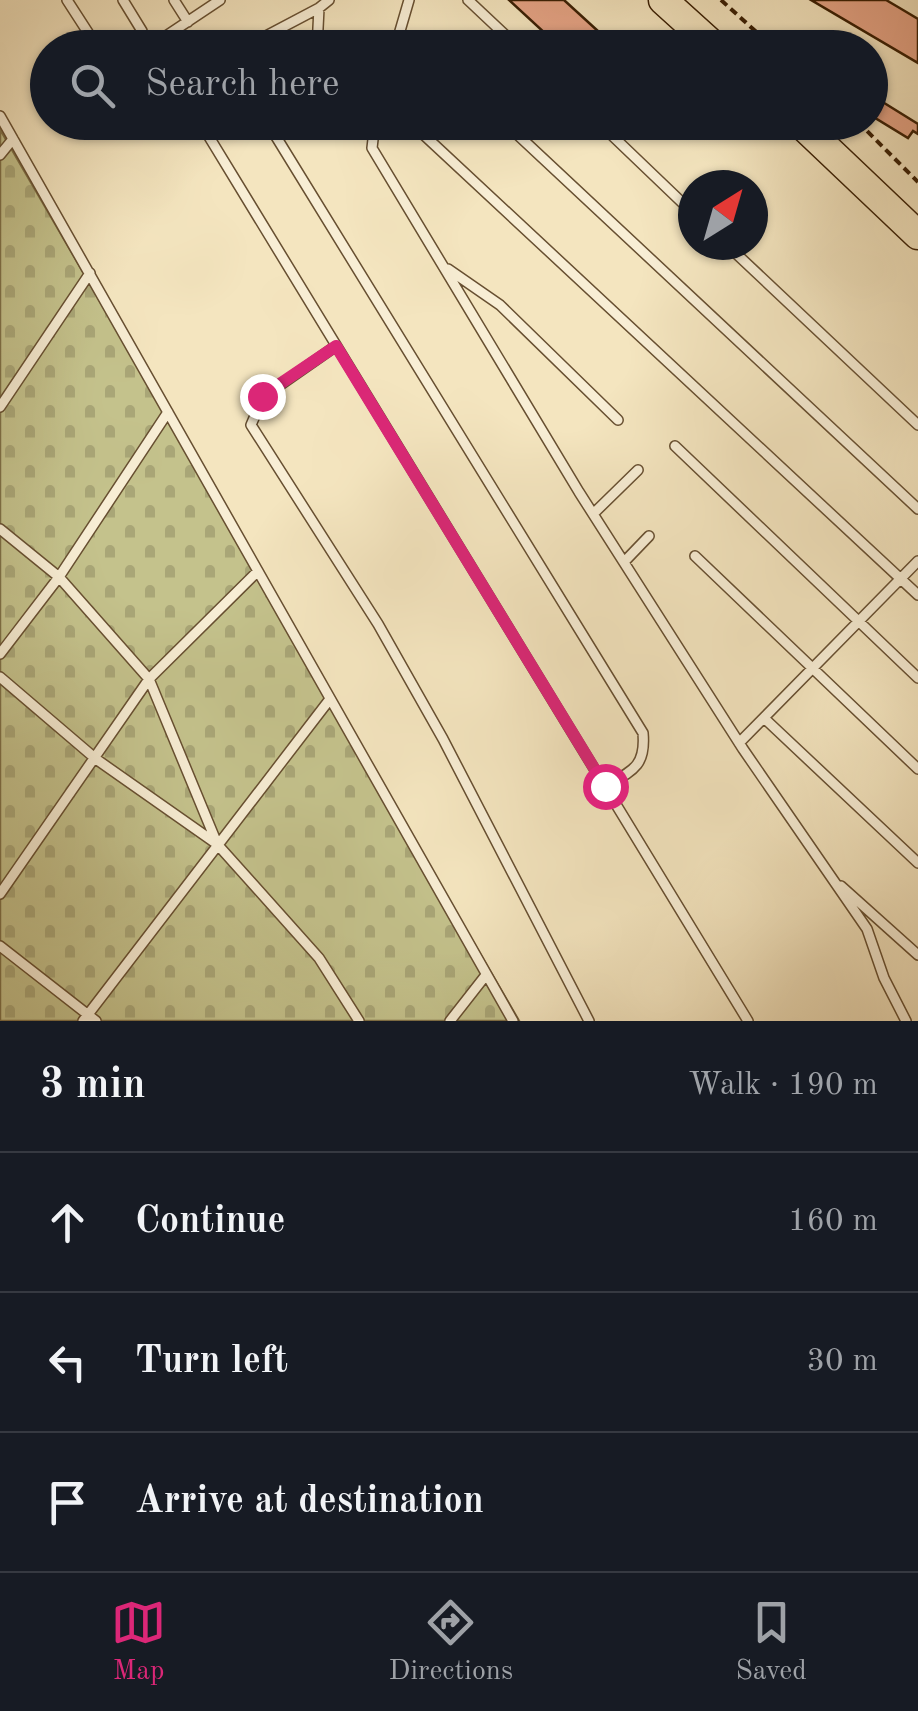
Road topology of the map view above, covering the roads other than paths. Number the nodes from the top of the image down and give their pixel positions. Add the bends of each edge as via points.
1 (66, 0) edge
2 (122, 0) edge
3 (174, 0) edge
4 (220, 0) edge
5 (329, 0) edge
6 (410, 0) edge
7 (468, 0) edge
8 (663, 0) edge
9 (319, 8) junction
10 (188, 22) junction
11 (86, 30) edge
12 (141, 30) edge
13 (173, 30) edge
14 (278, 30) edge
15 (318, 30) edge
16 (402, 30) edge
17 (499, 30) edge
18 (696, 30) edge
19 (0, 116) edge
20 (13, 139) junction
21 (211, 140) edge
22 (278, 140) edge
23 (373, 140) edge
24 (429, 140) edge
25 (523, 140) edge
26 (617, 140) edge
27 (818, 140) edge
28 (0, 155) edge
29 (678, 198) edge
30 (918, 234) edge
31 (743, 260) edge
32 (442, 265) junction
33 (90, 273) junction
34 (336, 346) junction
35 (0, 407) edge
36 (168, 412) junction
37 (618, 420) dead end
38 (918, 426) edge
39 (675, 446) dead end
40 (638, 470) dead end
41 (918, 509) edge
42 (593, 514) junction
43 (0, 529) edge
44 (649, 536) dead end
45 (695, 556) dead end
46 (918, 561) edge
47 (624, 562) junction
48 (258, 571) junction
49 (59, 577) junction
50 (900, 578) junction
51 (918, 595) edge
52 (859, 620) junction
53 (0, 654) edge
54 (813, 668) junction
55 (0, 677) edge
56 (918, 678) edge
57 (149, 679) junction
58 (330, 699) junction
59 (764, 718) junction
60 (739, 743) junction
61 (96, 759) junction
62 (918, 769) edge
63 (605, 786) junction
64 (218, 844) junction
65 (918, 862) edge
66 (832, 878) junction
67 (0, 894) edge
68 (0, 946) edge
69 (918, 955) edge
70 (486, 975) junction
71 (89, 1019) edge
72 (359, 1021) edge
73 (450, 1021) edge
74 (513, 1021) edge
75 (589, 1021) edge
76 (748, 1021) edge
77 (906, 1021) edge

1 - 11 lane
2 - 12 lane
3 - 10 lane
4 - 10 lane
5 - 9 lane
6 - 16 lane
7 - 17 lane
8 - 18 main road
9 - 14 lane
9 - 15 lane
10 - 13 lane
19 - 20 lane
20 - 28 lane
20 - 33 lane
21 - 34 lane
22 - 63 lane via 643,733 644,752 633,771
23 - 32 lane
24 - 50 lane
25 - 41 lane
26 - 29 lane
27 - 30 main road
31 - 38 lane
32 - 37 lane via 500,305
32 - 42 lane
33 - 35 lane
33 - 36 lane
34 - 63 lane
34 - 75 lane via 262,396 250,425 425,706
36 - 48 lane
36 - 49 lane
39 - 52 lane
40 - 42 lane
42 - 47 lane
43 - 49 lane
44 - 47 lane
45 - 54 lane
46 - 50 lane
47 - 60 lane
48 - 57 lane
48 - 58 lane
49 - 53 lane
49 - 57 lane
50 - 51 lane
50 - 52 lane
52 - 54 lane
52 - 56 lane
54 - 59 lane
54 - 62 lane
55 - 61 lane
57 - 61 lane
57 - 64 lane
58 - 64 lane
58 - 70 lane
59 - 60 lane
59 - 65 lane
60 - 66 lane
61 - 64 lane
61 - 67 lane
63 - 76 lane
64 - 71 lane
64 - 72 lane via 319,958
66 - 69 lane
66 - 77 lane via 867,929
68 - 71 lane
70 - 73 lane
70 - 74 lane

